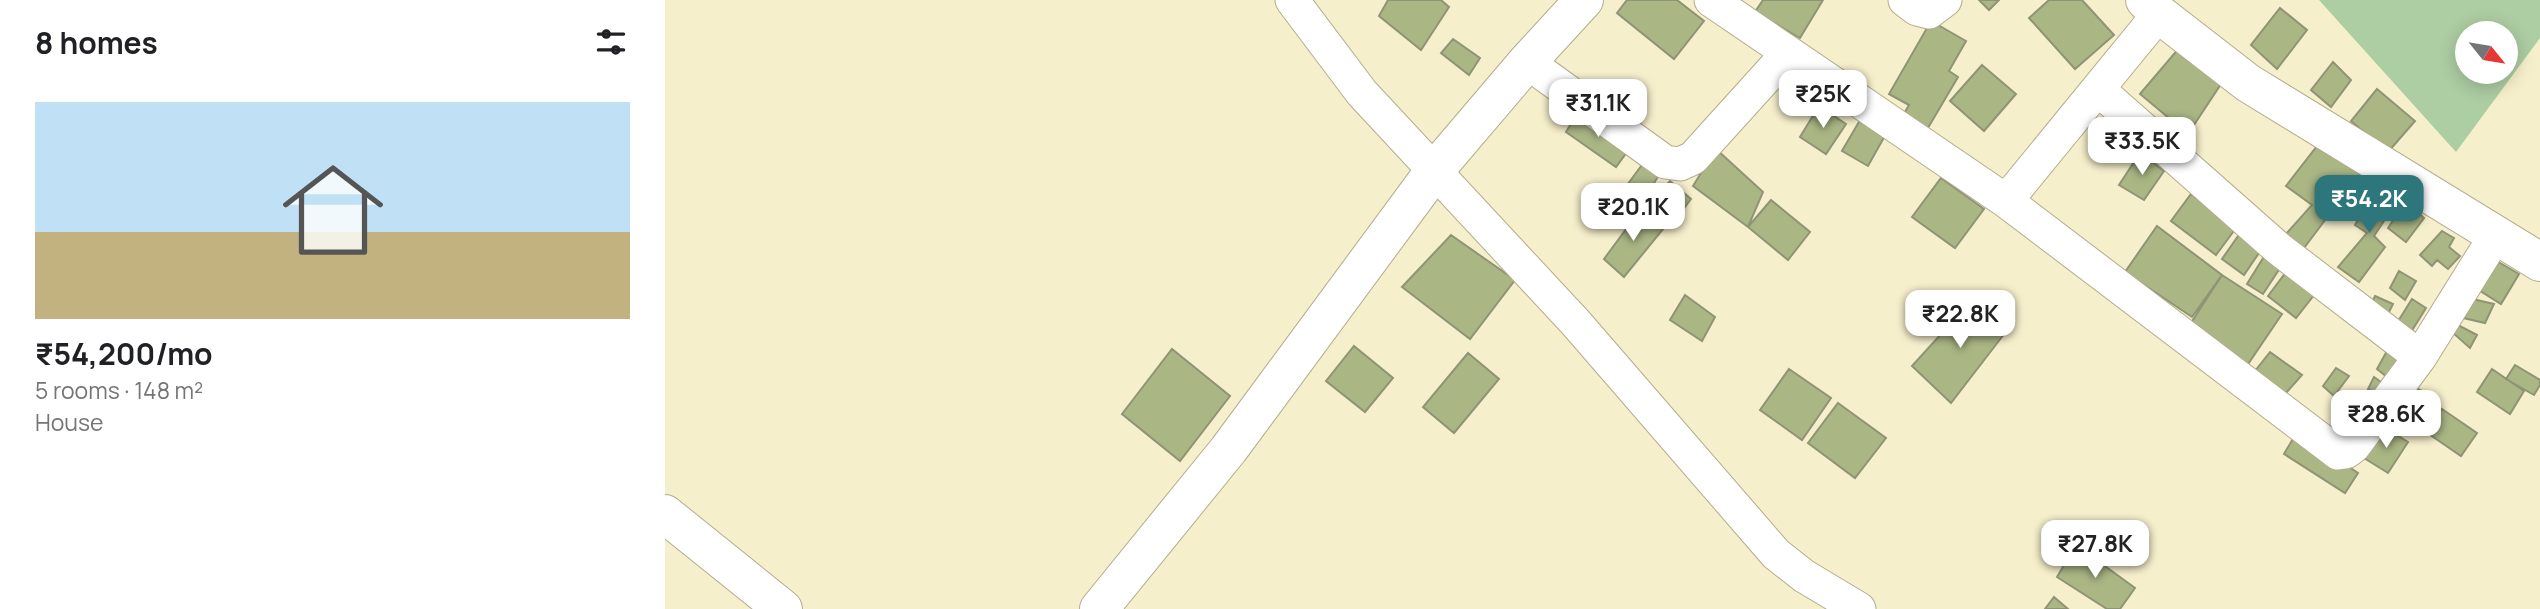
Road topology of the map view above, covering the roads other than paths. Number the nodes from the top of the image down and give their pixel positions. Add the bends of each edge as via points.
1 (1292, 0) edge
2 (1584, 0) edge
3 (1711, 0) edge
4 (1905, 0) edge
5 (1945, 0) edge
6 (2152, 7) edge
7 (1787, 53) junction
8 (1527, 62) junction
9 (2099, 90) junction
10 (1435, 170) junction
11 (2007, 201) junction
12 (2496, 235) junction
13 (2540, 262) edge
14 (2420, 357) junction
15 (665, 514) edge
16 (783, 609) edge
17 (1099, 609) edge
18 (1859, 609) edge

1 - 10 street via 1347,76
2 - 8 main road
3 - 7 street
4 - 5 street via 1929,12
6 - 9 street
6 - 12 main road via 2248,83
7 - 8 street via 1693,158 1680,164 1665,162
7 - 11 street
8 - 10 main road
9 - 11 street
9 - 14 street via 2279,249
10 - 17 main road via 1229,449
10 - 18 street via 1576,323 1776,554
11 - 14 street via 2337,453 2354,446
12 - 13 main road
12 - 14 street
15 - 16 main road

